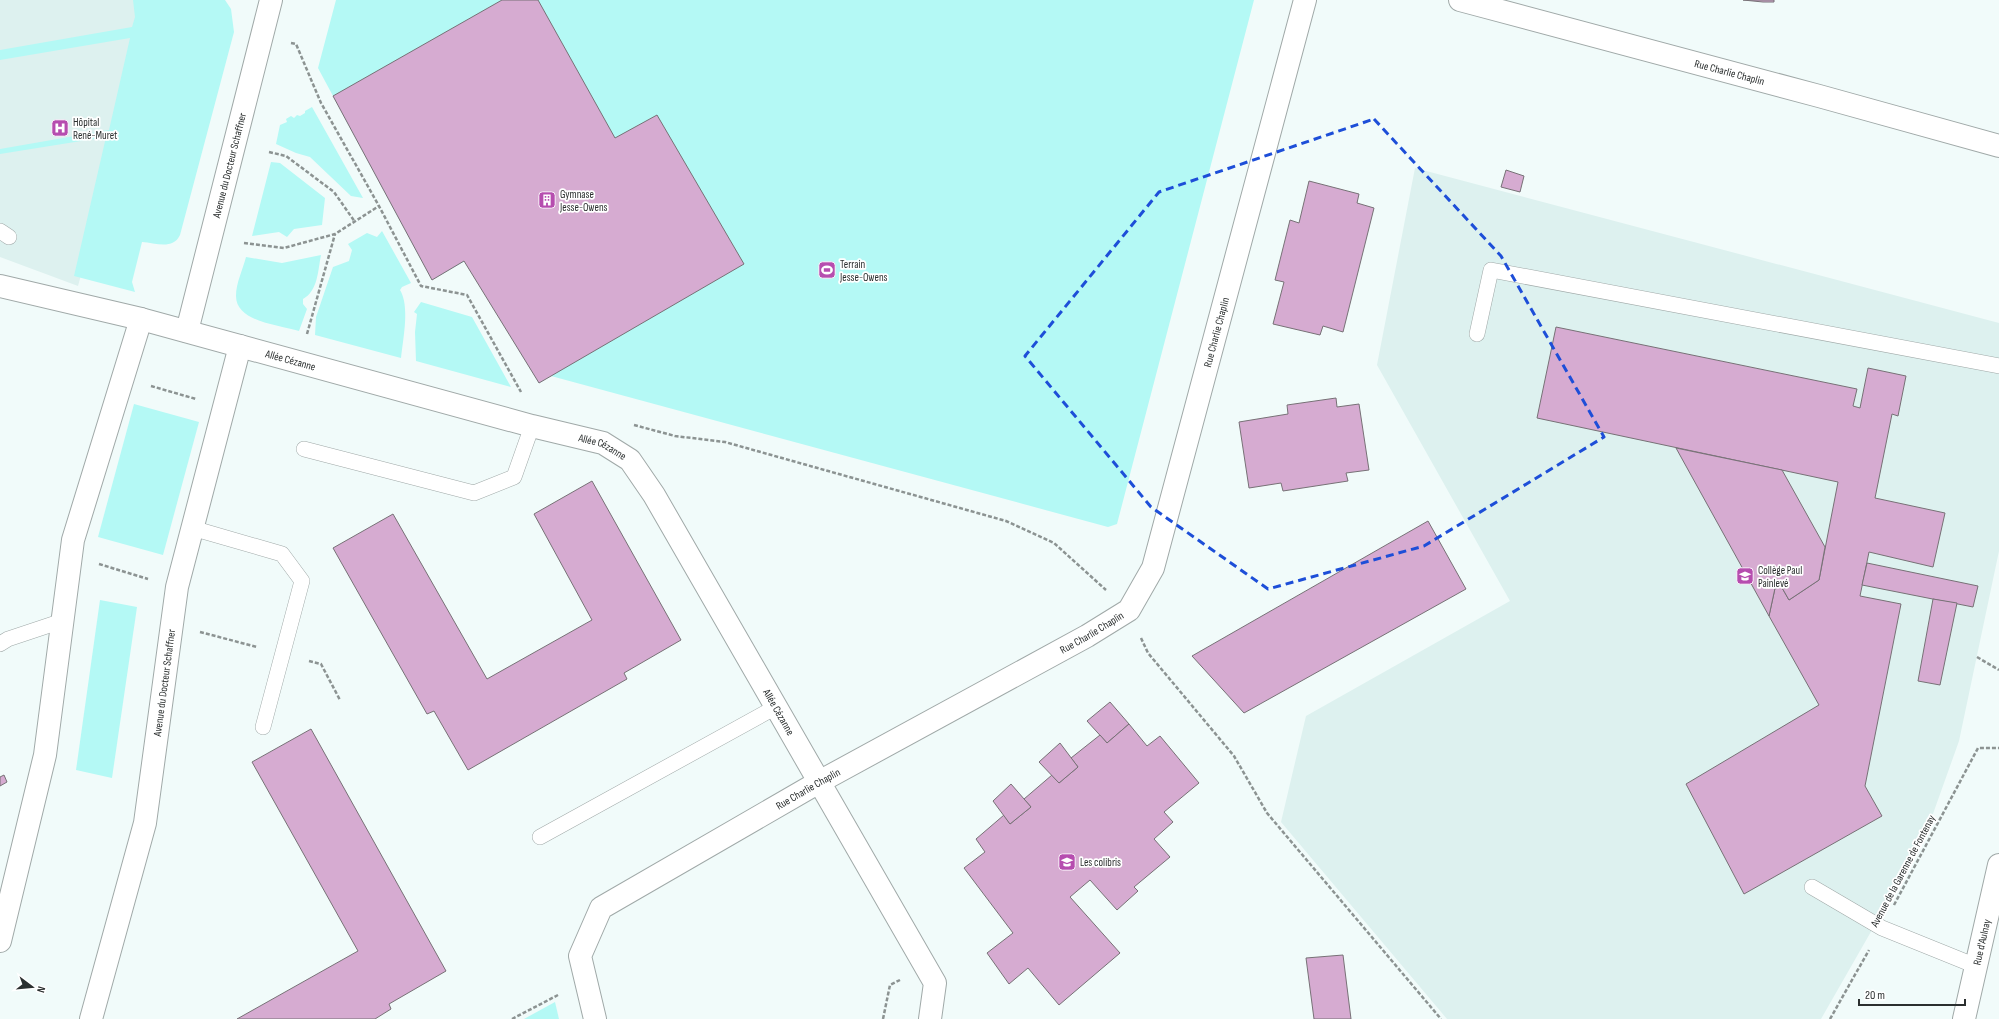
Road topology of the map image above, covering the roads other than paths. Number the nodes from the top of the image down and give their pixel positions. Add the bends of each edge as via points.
1 (271, 0) edge
2 (1305, 0) edge
3 (1460, 0) edge
4 (1999, 146) edge
5 (0, 286) edge
6 (141, 319) junction
7 (187, 331) junction
8 (1477, 334) dead end
9 (240, 346) junction
10 (1999, 366) edge
11 (532, 426) junction
12 (304, 449) dead end
13 (192, 528) junction
14 (62, 621) junction
15 (0, 644) edge
16 (776, 707) junction
17 (262, 727) dead end
18 (819, 782) junction
19 (540, 837) dead end
20 (1999, 864) edge
21 (1812, 887) dead end
22 (0, 941) edge
23 (1976, 966) junction
24 (91, 1019) edge
25 (595, 1019) edge
26 (930, 1019) edge
27 (1964, 1019) edge

1 - 7 street, Avenue du Docteur Schaffner
2 - 18 street, Rue Charlie Chaplin via 1153,568 1129,610 1087,636
3 - 4 street, Rue Charlie Chaplin
5 - 6 street, Allée Cézanne
6 - 7 street, Allée Cézanne
6 - 14 street via 73,540
7 - 9 street, Allée Cézanne
8 - 10 lane via 1491,270
9 - 11 street, Allée Cézanne
9 - 13 street, Avenue du Docteur Schaffner
11 - 12 lane via 514,477 474,493
11 - 16 street, Allée Cézanne via 604,442 630,460 654,495
13 - 17 lane via 282,554 302,581
13 - 24 street, Avenue du Docteur Schaffner via 177,588 145,823
14 - 15 lane
14 - 22 street via 45,755
16 - 18 street, Allée Cézanne
16 - 19 lane
18 - 25 street, Rue Charlie Chaplin via 601,908 580,956
18 - 26 street, Allée Cézanne via 934,983
20 - 23 street, Rue d'Aulnay
21 - 23 lane via 1882,928
23 - 27 street, Rue d'Aulnay

